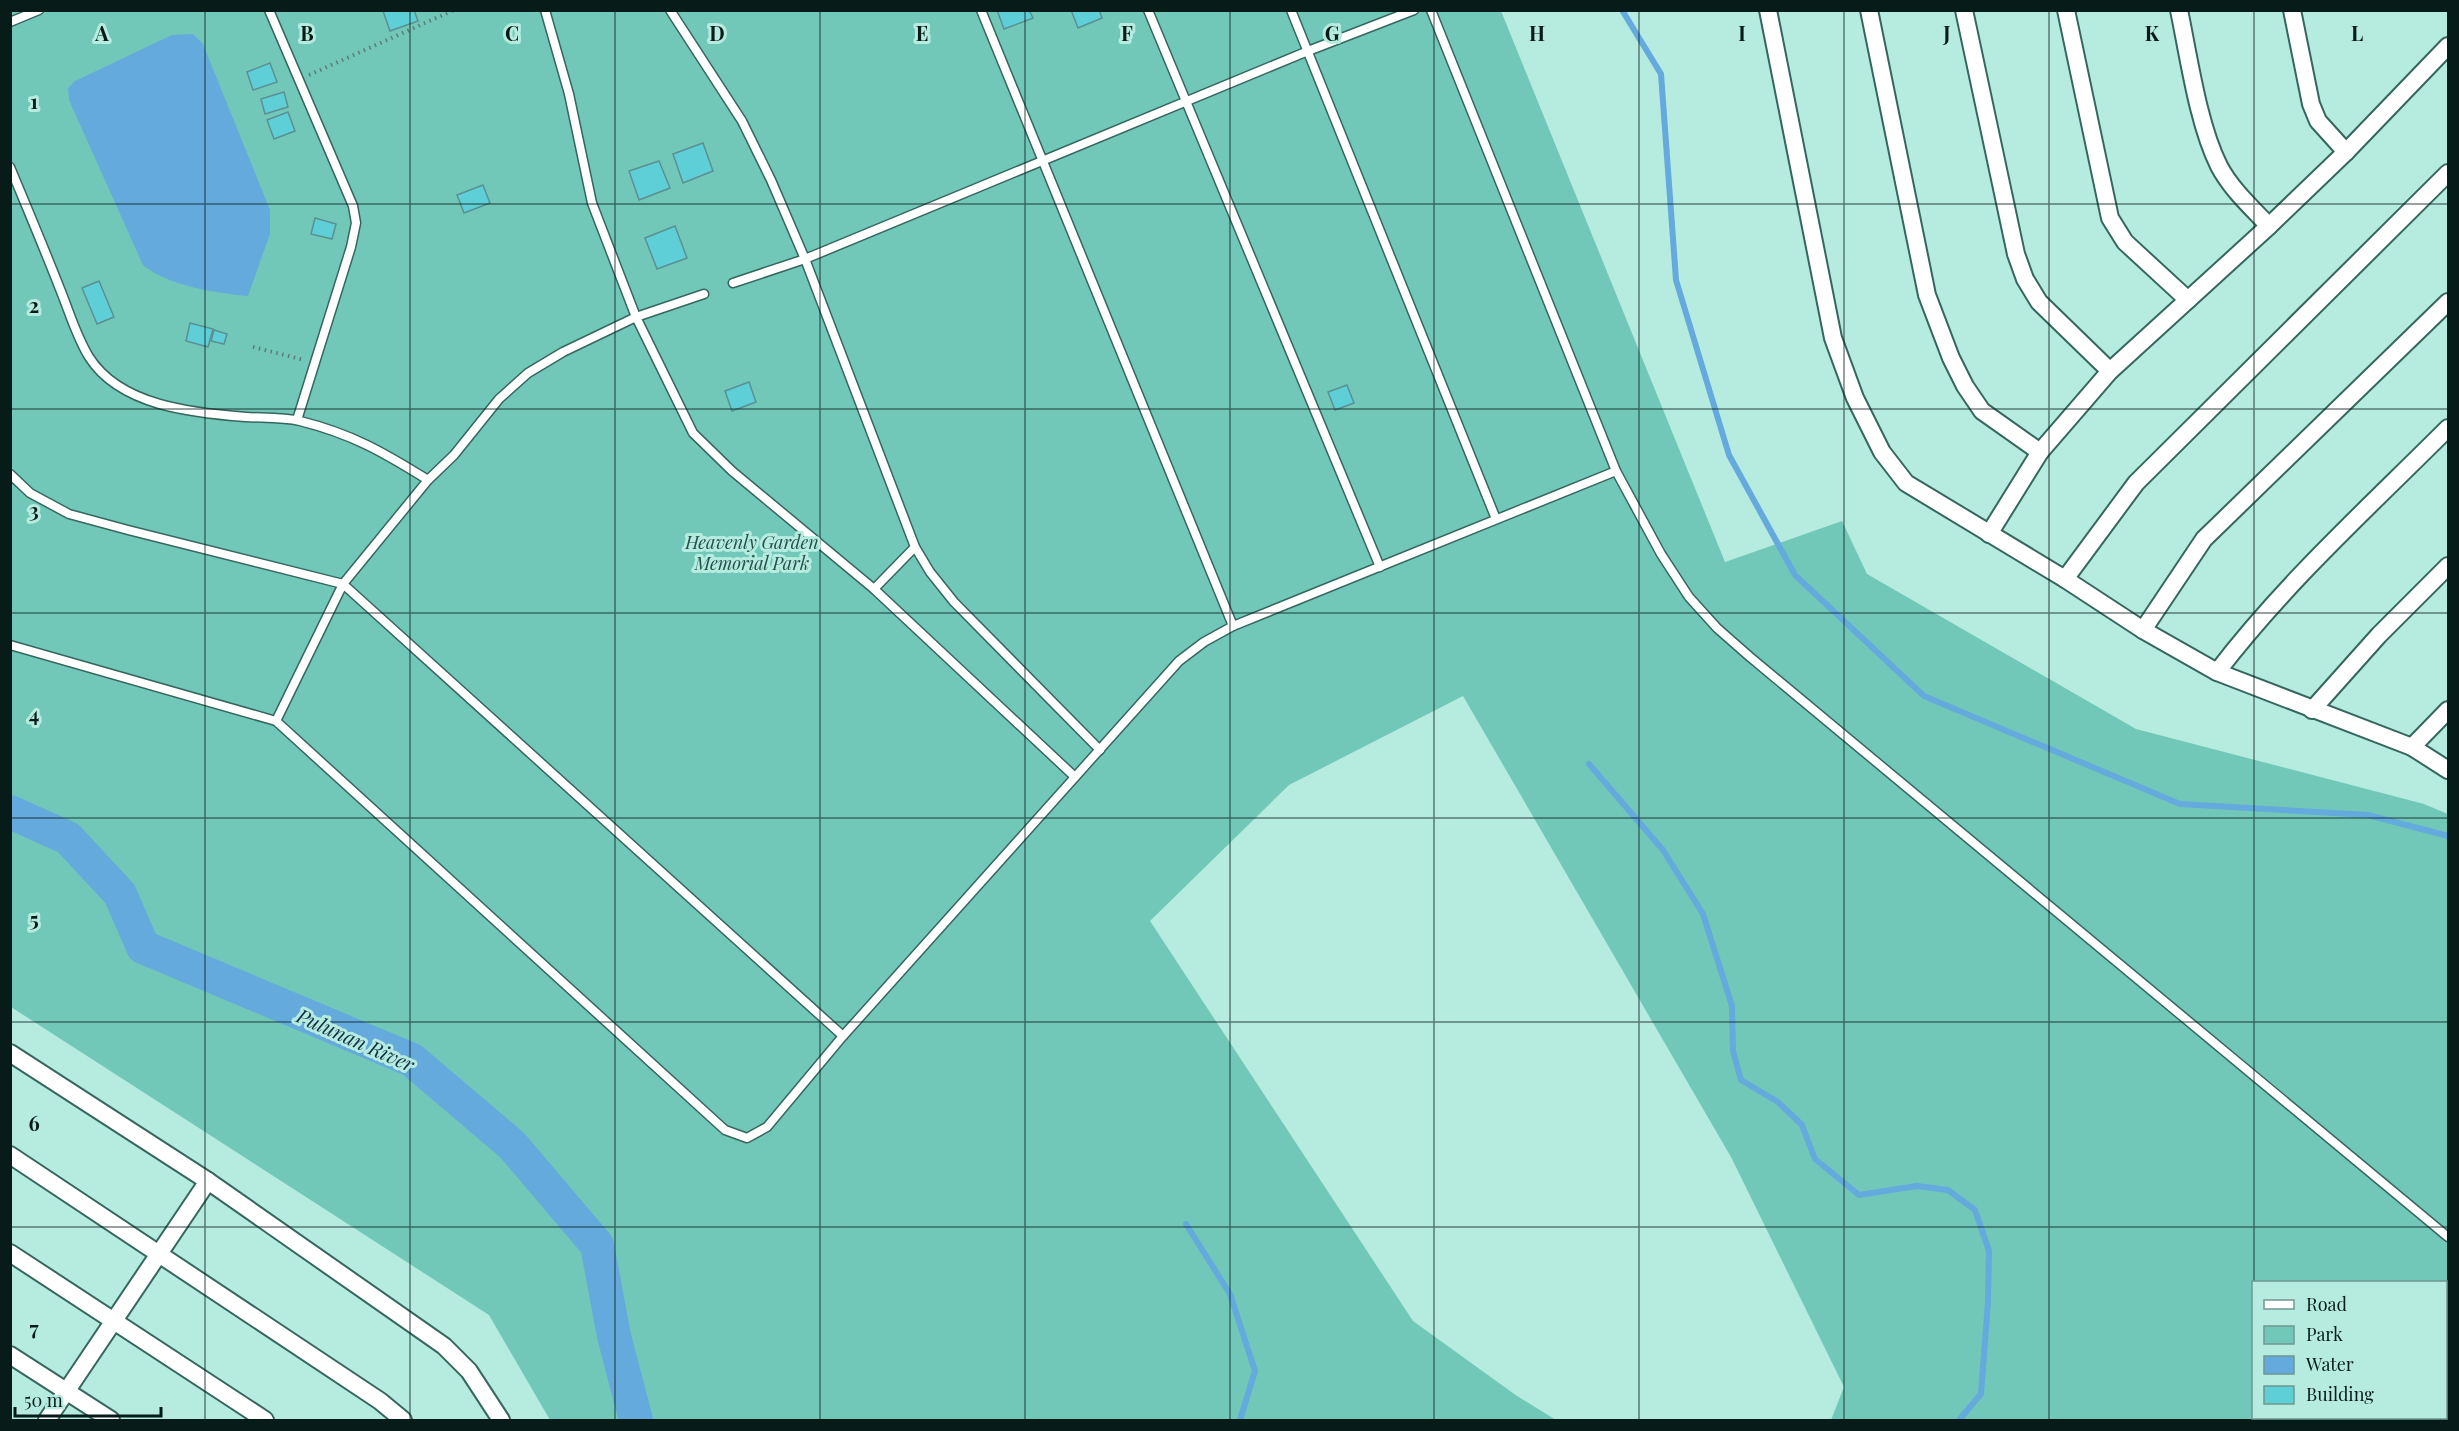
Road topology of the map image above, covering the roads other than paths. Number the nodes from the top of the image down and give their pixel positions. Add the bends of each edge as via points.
1 (39, 10) edge
2 (269, 10) edge
3 (544, 10) edge
4 (670, 10) edge
5 (981, 10) edge
6 (1148, 10) edge
7 (1291, 10) edge
8 (1414, 10) edge
9 (1431, 10) edge
10 (1768, 10) edge
11 (1869, 10) edge
12 (1964, 10) edge
13 (2066, 10) edge
14 (2179, 10) edge
15 (2292, 10) edge
16 (10, 22) edge
17 (2448, 46) edge
18 (1308, 51) junction
19 (1186, 102) junction
20 (2346, 152) junction
21 (1042, 161) junction
22 (10, 166) edge
23 (2448, 173) edge
24 (2269, 226) junction
25 (805, 259) junction
26 (733, 283) dead end
27 (704, 294) dead end
28 (2188, 300) junction
29 (2448, 302) edge
30 (636, 316) junction
31 (2110, 370) junction
32 (297, 420) junction
33 (2448, 428) edge
34 (2040, 452) junction
35 (1616, 471) junction
36 (10, 474) edge
37 (428, 480) junction
38 (1496, 519) junction
39 (1989, 534) junction
40 (915, 547) junction
41 (2448, 566) edge
42 (1380, 567) junction
43 (2065, 579) junction
44 (343, 584) junction
45 (874, 589) junction
46 (1233, 626) junction
47 (2143, 630) junction
48 (10, 645) edge
49 (2217, 672) junction
50 (2312, 710) junction
51 (2448, 710) edge
52 (276, 721) junction
53 (2412, 747) junction
54 (1100, 750) junction
55 (2448, 770) edge
56 (1075, 777) junction
57 (843, 1036) junction
58 (10, 1053) edge
59 (10, 1155) edge
60 (208, 1180) junction
61 (2448, 1237) edge
62 (10, 1253) edge
63 (159, 1254) junction
64 (114, 1322) junction
65 (10, 1355) edge
66 (66, 1393) junction
67 (47, 1420) edge
68 (111, 1420) edge
69 (265, 1420) edge
70 (403, 1420) edge
71 (501, 1420) edge

1 - 16 lane
2 - 32 lane via 353,206 356,223
3 - 30 lane via 569,94 592,203
4 - 25 lane via 742,122
5 - 21 lane
6 - 19 lane
7 - 18 lane
8 - 18 lane
9 - 35 lane
10 - 39 street via 1833,338 1855,398 1882,452 1906,483
11 - 34 street via 1927,296 1951,358 1982,411
12 - 31 street via 2016,254 2025,279 2039,302
13 - 28 street via 2110,218 2125,242
14 - 24 street via 2208,140 2235,190
15 - 20 street via 2311,104 2318,122
17 - 20 street
18 - 19 lane
18 - 38 lane
19 - 21 lane
19 - 42 lane
20 - 24 street
21 - 25 lane
21 - 46 lane
22 - 32 lane via 89,357 107,377 133,393 168,406
23 - 43 street via 2136,483
24 - 28 street
25 - 26 lane
25 - 40 lane
27 - 30 lane
28 - 31 street
29 - 47 street via 2204,539
30 - 37 lane via 528,373 499,399 454,455
30 - 45 lane via 693,433 732,471
31 - 34 street
32 - 37 lane via 341,432 377,448
33 - 49 street via 2320,554 2247,633
34 - 39 street
35 - 38 lane
35 - 61 lane via 1661,554 1689,597 1717,628
36 - 44 lane via 30,493 69,513
37 - 44 lane
38 - 42 lane
39 - 43 street
40 - 45 lane
40 - 54 lane via 954,602
41 - 50 street
42 - 46 lane
43 - 47 street
44 - 52 lane
44 - 57 lane
45 - 56 lane
46 - 54 lane via 1179,660
47 - 49 street
48 - 52 lane
49 - 50 street
50 - 53 street
51 - 53 street
52 - 57 lane via 724,1130 747,1138 766,1126
53 - 55 street
54 - 56 lane
56 - 57 lane
58 - 60 street
59 - 63 street
60 - 63 street
60 - 71 street via 444,1346 469,1371
62 - 64 street
63 - 64 street
63 - 70 street
64 - 66 street
64 - 69 street
65 - 66 street
66 - 67 street
66 - 68 street

